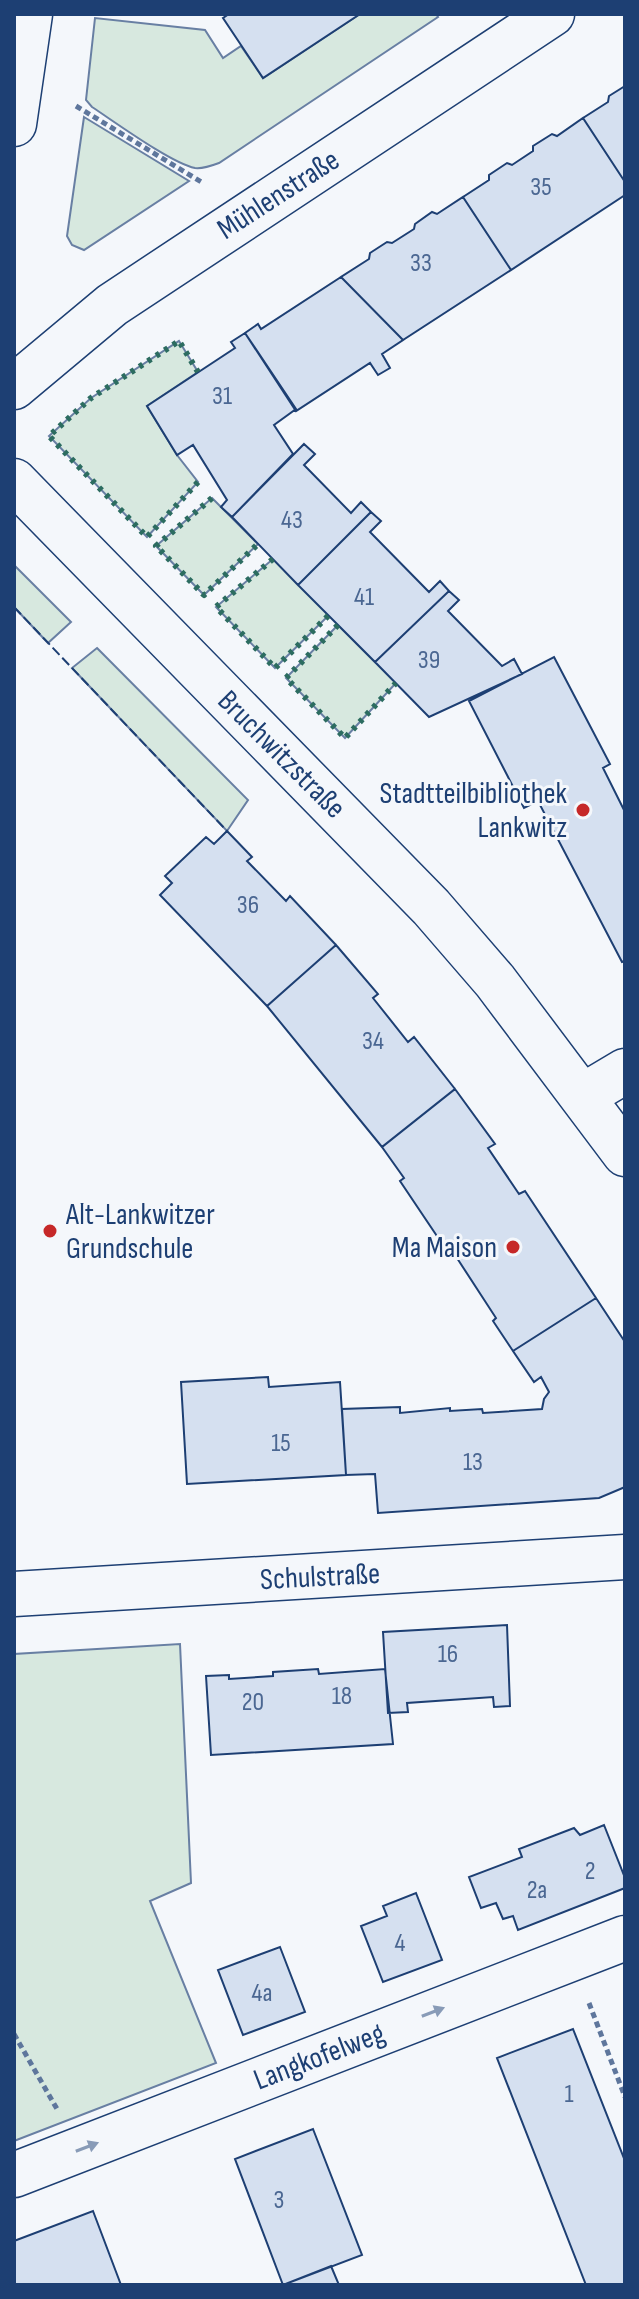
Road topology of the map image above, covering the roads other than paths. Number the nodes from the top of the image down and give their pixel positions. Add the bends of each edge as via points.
1 (30, 14) edge
2 (552, 14) edge
3 (14, 124) edge
4 (14, 387) edge
5 (14, 481) edge
6 (625, 1071) edge
7 (583, 1096) junction
8 (625, 1154) edge
9 (625, 1557) edge
10 (14, 1594) edge
11 (625, 1938) edge
12 (14, 2175) edge

1 - 3 street
2 - 4 street, Mühlenstraße via 112,305
5 - 7 street, Bruchwitzstraße via 431,907
6 - 7 street
7 - 8 street, Bruchwitzstraße
9 - 10 street, Schulstraße
12 -> 11 street, Langkofelweg

